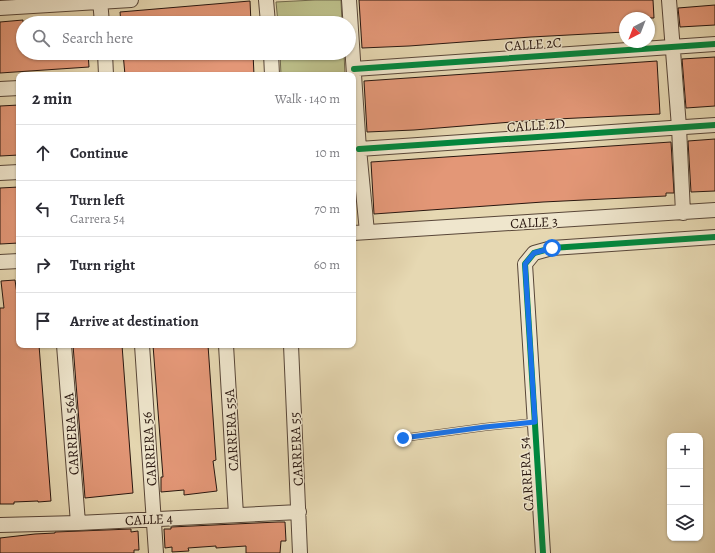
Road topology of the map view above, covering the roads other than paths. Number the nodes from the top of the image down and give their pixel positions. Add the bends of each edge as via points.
1 (131, 0) edge
2 (266, 0) edge
3 (349, 0) edge
4 (669, 0) edge
5 (100, 1) edge
6 (0, 8) edge
7 (101, 16) edge
8 (267, 16) edge
9 (350, 16) edge
10 (715, 44) edge
11 (673, 47) junction
12 (105, 60) edge
13 (271, 60) edge
14 (353, 60) edge
15 (354, 69) junction
16 (106, 72) edge
17 (272, 72) edge
18 (354, 72) edge
19 (16, 88) edge
20 (0, 89) edge
21 (356, 101) edge
22 (715, 124) edge
23 (679, 127) junction
24 (359, 149) junction
25 (16, 172) edge
26 (0, 173) edge
27 (715, 210) edge
28 (683, 213) junction
29 (360, 233) edge
30 (715, 237) edge
31 (16, 261) edge
32 (0, 262) edge
33 (64, 348) edge
34 (142, 348) edge
35 (226, 348) edge
36 (291, 348) edge
37 (535, 422) junction
38 (403, 438) dead end
39 (299, 512) junction
40 (236, 515) junction
41 (154, 519) junction
42 (78, 523) junction
43 (0, 525) edge
44 (156, 553) edge
45 (300, 553) edge
46 (543, 553) edge

1 - 5 street
2 - 8 street
3 - 9 street
4 - 11 street
5 - 6 street
5 - 7 street
10 - 11 street, CALLE 2C
11 - 15 street, CALLE 2C
11 - 23 street
12 - 16 street
13 - 17 street
14 - 15 street
15 - 18 street
19 - 20 street
21 - 24 street
22 - 23 street, CALLE 2D
23 - 24 street, CALLE 2D
23 - 28 street
24 - 29 street
25 - 26 street
27 - 28 street, CALLE 3
28 - 29 street, CALLE 3
30 - 37 street, CARRERA 54 via 552,248 534,253 525,264
31 - 32 street
33 - 42 street, CARRERA 56A
34 - 41 street, CARRERA 56
35 - 40 street, CARRERA 55A
36 - 39 street, CARRERA 55
37 - 38 lane
37 - 46 street, CARRERA 54
39 - 40 street, CALLE 4
39 - 45 street, CARRERA 55
40 - 41 street, CALLE 4
41 - 42 street, CALLE 4
41 - 44 street, CARRERA 56
42 - 43 street, CALLE 4

